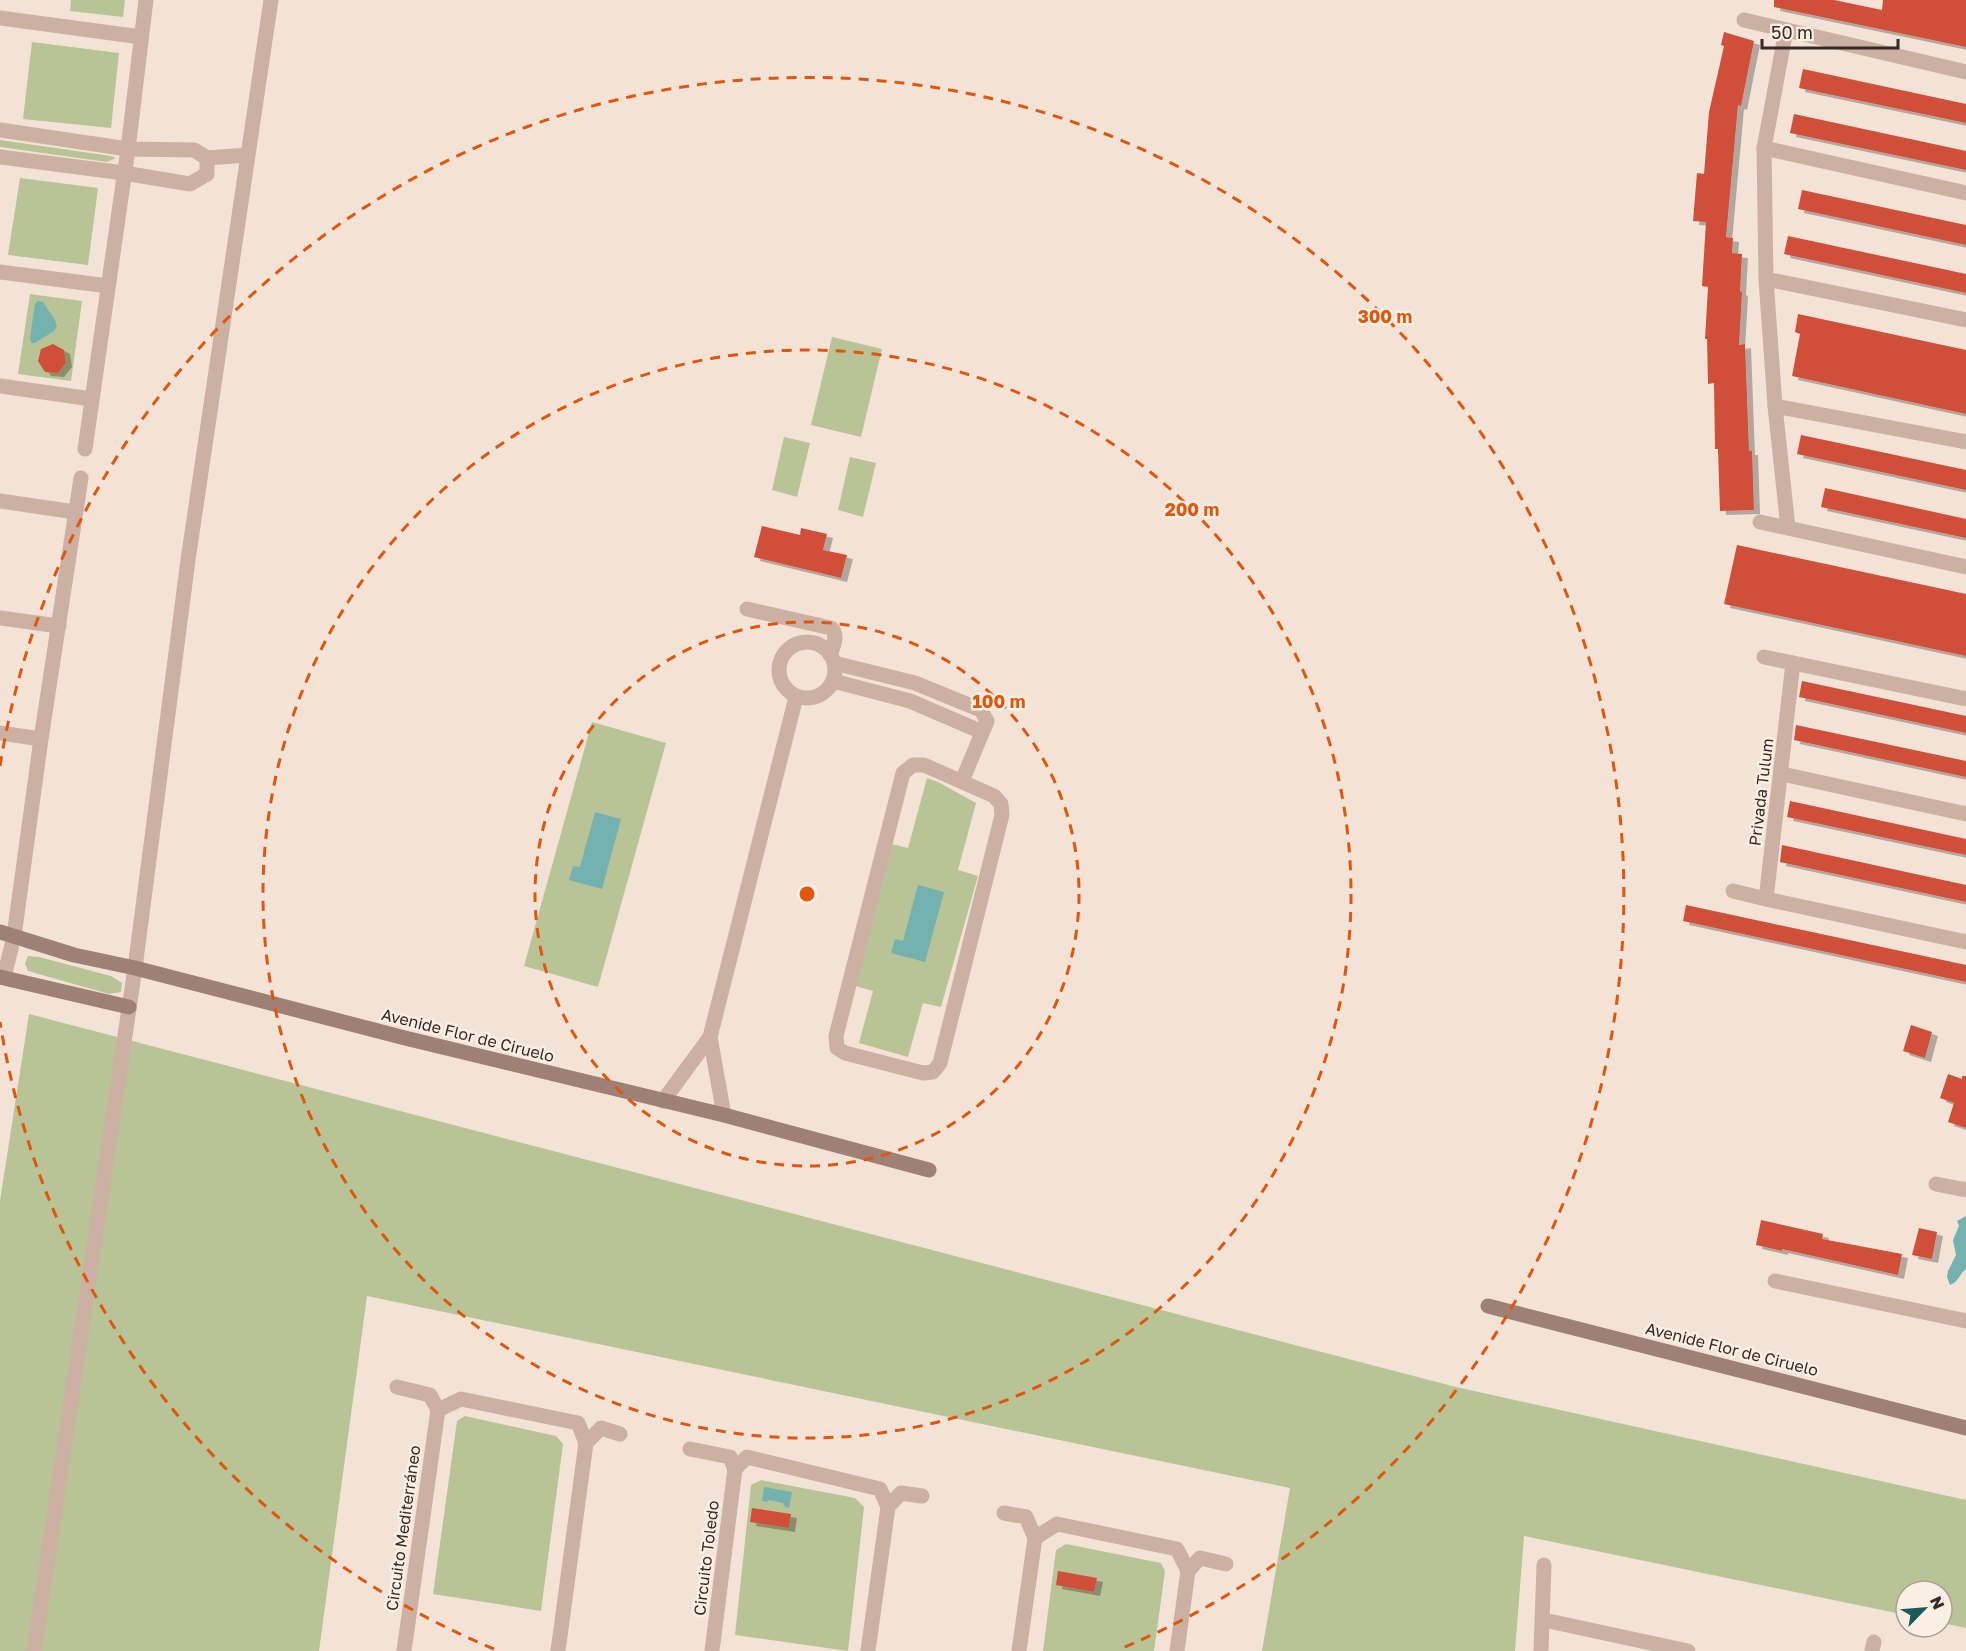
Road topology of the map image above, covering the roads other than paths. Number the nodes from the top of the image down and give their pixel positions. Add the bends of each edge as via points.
1 (146, 0) edge
2 (271, 0) edge
3 (0, 18) edge
4 (1744, 20) dead end
5 (1786, 30) junction
6 (141, 37) junction
7 (1966, 72) edge
8 (0, 130) edge
9 (1764, 148) junction
10 (128, 149) junction
11 (247, 155) junction
12 (0, 157) edge
13 (207, 158) junction
14 (124, 173) junction
15 (1966, 193) edge
16 (0, 272) edge
17 (1766, 279) junction
18 (108, 286) junction
19 (1966, 320) edge
20 (0, 386) edge
21 (92, 399) junction
22 (1775, 406) junction
23 (1966, 442) edge
24 (85, 449) dead end
25 (81, 478) dead end
26 (0, 501) edge
27 (75, 512) junction
28 (1760, 522) dead end
29 (1788, 528) junction
30 (1966, 567) edge
31 (747, 609) dead end
32 (0, 618) edge
33 (59, 626) junction
34 (1764, 657) dead end
35 (832, 659) junction
36 (1793, 663) junction
37 (833, 681) junction
38 (796, 697) junction
39 (1966, 699) edge
40 (982, 732) junction
41 (0, 734) edge
42 (41, 739) junction
43 (1782, 774) junction
44 (962, 781) junction
45 (1966, 814) edge
46 (1733, 891) dead end
47 (1766, 899) junction
48 (7, 934) edge
49 (1966, 942) edge
50 (135, 968) junction
51 (2, 977) edge
52 (129, 1007) junction
53 (710, 1037) junction
54 (663, 1101) junction
55 (724, 1115) junction
56 (928, 1170) dead end
57 (1936, 1184) dead end
58 (1966, 1190) edge
59 (1775, 1281) dead end
60 (1488, 1306) dead end
61 (1966, 1321) edge
62 (397, 1387) dead end
63 (438, 1410) junction
64 (1966, 1428) edge
65 (621, 1434) dead end
66 (586, 1443) junction
67 (690, 1449) dead end
68 (735, 1469) junction
69 (922, 1496) dead end
70 (888, 1507) junction
71 (1004, 1513) dead end
72 (1035, 1538) junction
73 (1226, 1564) dead end
74 (1544, 1565) dead end
75 (1188, 1571) junction
76 (1544, 1620) junction
77 (34, 1651) edge
78 (404, 1651) edge
79 (558, 1651) edge
80 (712, 1651) edge
81 (868, 1651) edge
82 (1019, 1651) edge
83 (1177, 1651) edge
84 (1541, 1651) edge
85 (1688, 1651) edge

1 - 6 street
2 - 11 street
3 - 6 street
4 - 5 street
5 - 7 street
5 - 9 street
6 - 10 street
8 - 10 street
9 - 15 street
9 - 17 street
10 - 13 street via 194,150
10 - 14 street
11 - 13 street
11 - 50 street via 188,560
12 - 14 street
13 - 14 street via 207,174 190,184
14 - 18 street
16 - 18 street
17 - 19 street
17 - 22 street
18 - 21 street
20 - 21 street
21 - 24 street
22 - 23 street
22 - 29 street
25 - 27 street
26 - 27 street
27 - 33 street
28 - 29 street
29 - 30 street
31 - 35 street via 831,628 835,636
32 - 33 street
33 - 42 street
34 - 36 street
35 - 37 street
35 - 38 street via 817,644 808,642 785,652 778,669 789,692
35 - 40 street via 915,683 981,710 987,721
36 - 39 street
36 - 43 street, Privada Tulum
37 - 38 street via 822,694 805,699
37 - 40 street via 910,701
38 - 53 street
40 - 44 street
41 - 42 street
42 - 48 street
43 - 45 street
43 - 47 street, Privada Tulum
44 - 44 street via 924,765 913,765 903,773 836,1036 837,1048 845,1053 923,1073 933,1072 940,1063 1002,815 1001,804 994,796
46 - 47 street
47 - 49 street
48 - 50 main road, Avenide Flor de Ciruelo via 74,955
48 - 51 street
50 - 52 street
50 - 54 main road, Avenide Flor de Ciruelo
51 - 52 main road
52 - 77 street
53 - 54 street
53 - 55 street
54 - 55 main road, Avenide Flor de Ciruelo
55 - 56 main road, Avenide Flor de Ciruelo
57 - 58 street
59 - 61 street
60 - 64 main road, Avenide Flor de Ciruelo
62 - 63 street via 430,1395
63 - 66 street via 461,1399 578,1422
63 - 78 street, Circuito Mediterráneo
65 - 66 street via 601,1428
66 - 79 street
67 - 68 street via 730,1457
68 - 70 street via 747,1457 880,1489
68 - 80 street, Circuito Toledo
69 - 70 street via 901,1493
70 - 81 street
71 - 72 street via 1026,1517
72 - 75 street via 1057,1524 1177,1549
72 - 82 street
73 - 75 street via 1200,1558
74 - 76 street
75 - 83 street
76 - 84 street
76 - 85 street

